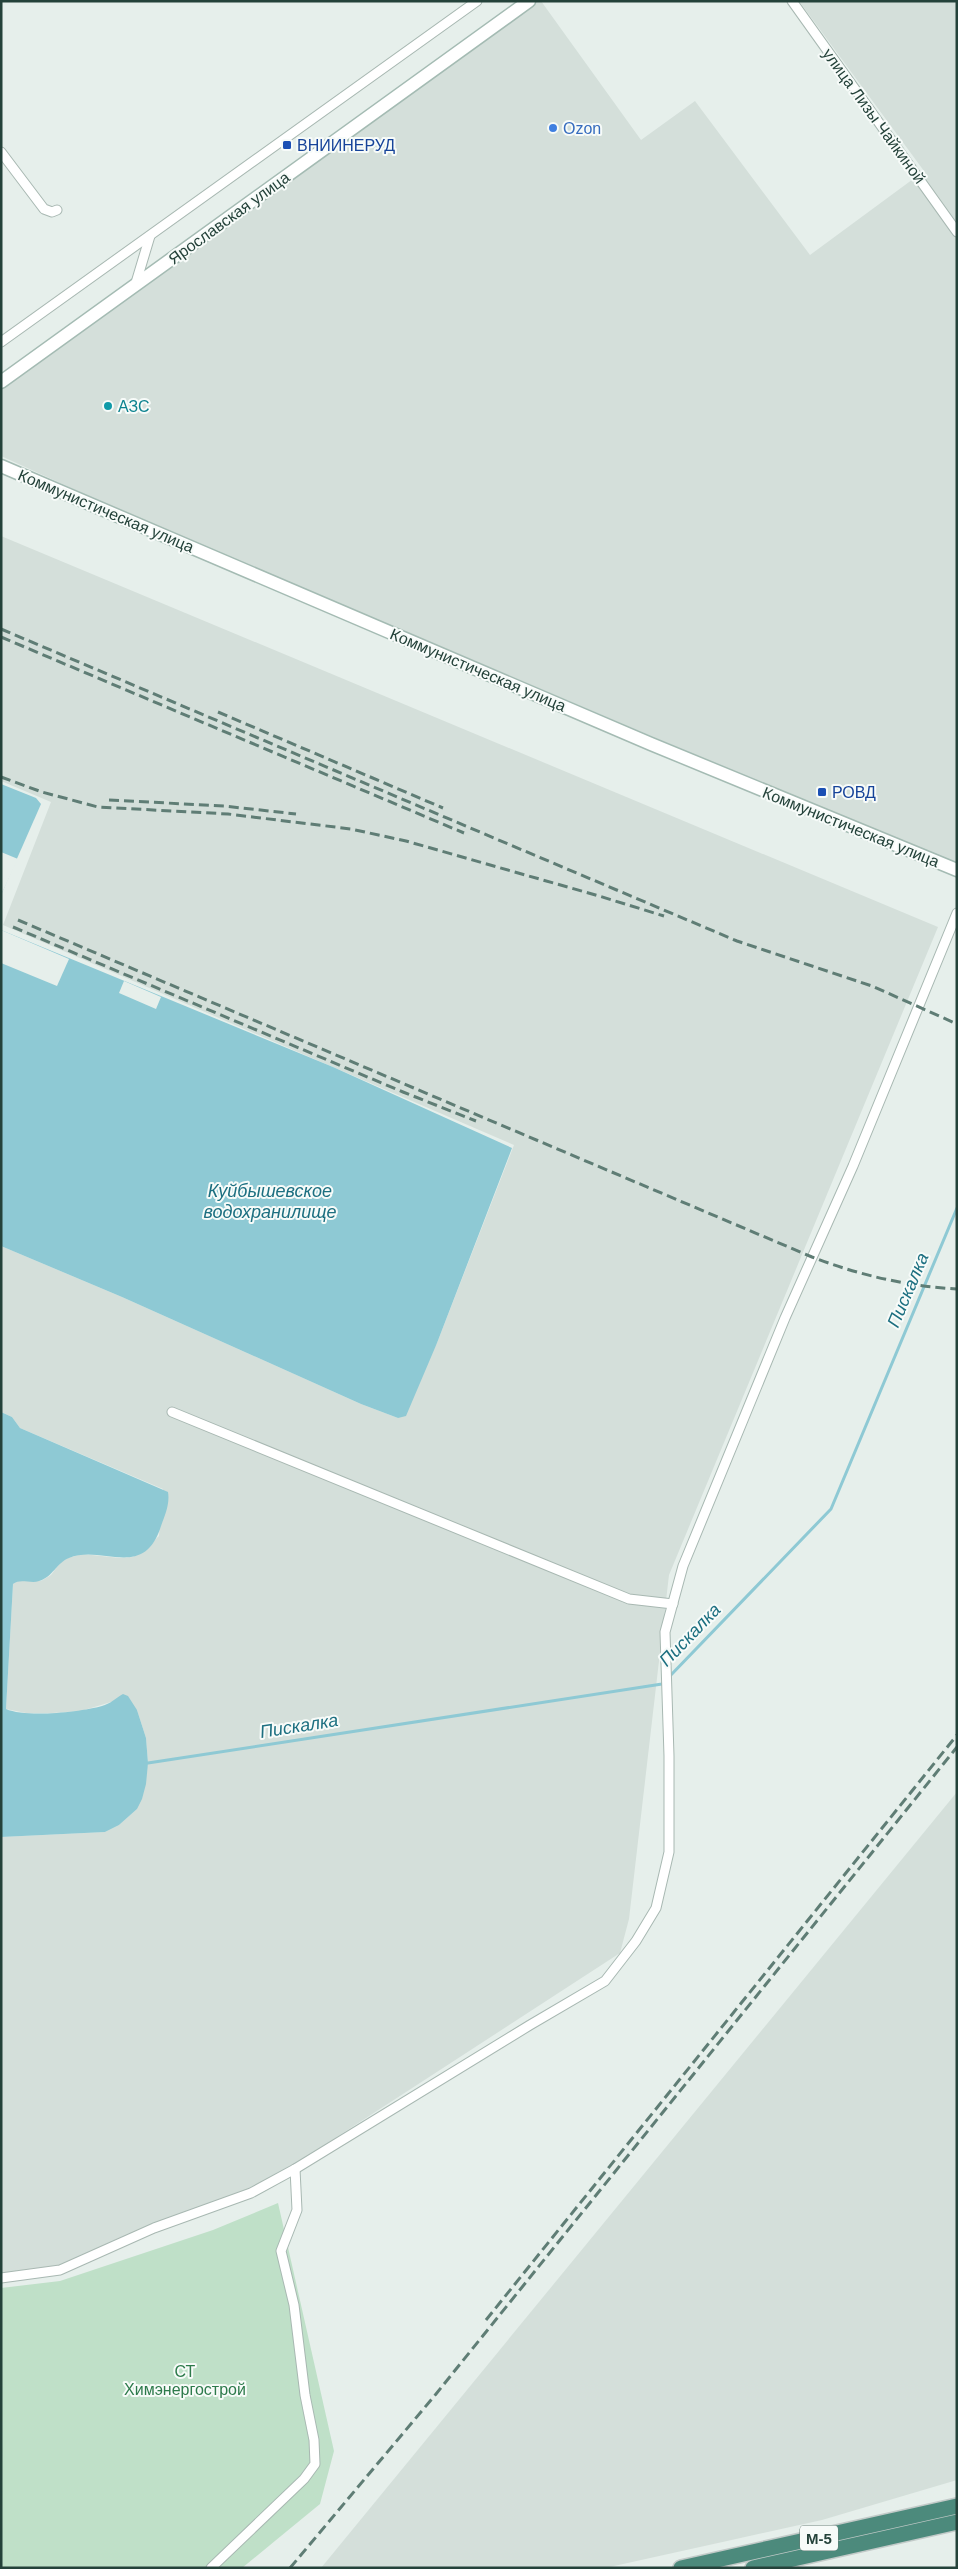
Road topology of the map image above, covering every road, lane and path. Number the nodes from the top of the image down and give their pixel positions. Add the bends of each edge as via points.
1 (477, 1) edge
2 (529, 1) edge
3 (792, 1) edge
4 (1, 152) edge
5 (57, 210) dead end
6 (957, 232) edge
7 (150, 236) junction
8 (135, 286) junction
9 (1, 342) edge
10 (1, 382) edge
11 (1, 466) edge
12 (957, 870) edge
13 (957, 913) edge
14 (172, 1412) dead end
15 (673, 1604) junction
16 (295, 2169) junction
17 (1, 2278) edge
18 (957, 2506) edge
19 (957, 2522) edge
20 (211, 2568) edge
21 (681, 2568) edge
22 (753, 2568) edge

1 - 7 street
2 - 8 main road, Ярославская улица
3 - 6 street, улица Лизы Чайкиной
4 - 5 street via 44,208 52,212
7 - 8 street
7 - 9 street
8 - 10 main road, Ярославская улица
11 - 12 main road, Коммунистическая улица via 651,744
13 - 15 street via 683,1566
14 - 15 street via 628,1599
15 - 16 street via 665,1632 670,1756 669,1852 656,1908 636,1941 605,1981
16 - 17 street via 251,2193 154,2228 60,2270
16 - 20 street via 297,2210 281,2251 294,2304 315,2464 304,2479
18 - 21 highway, М-5
19 - 22 highway, М-5

